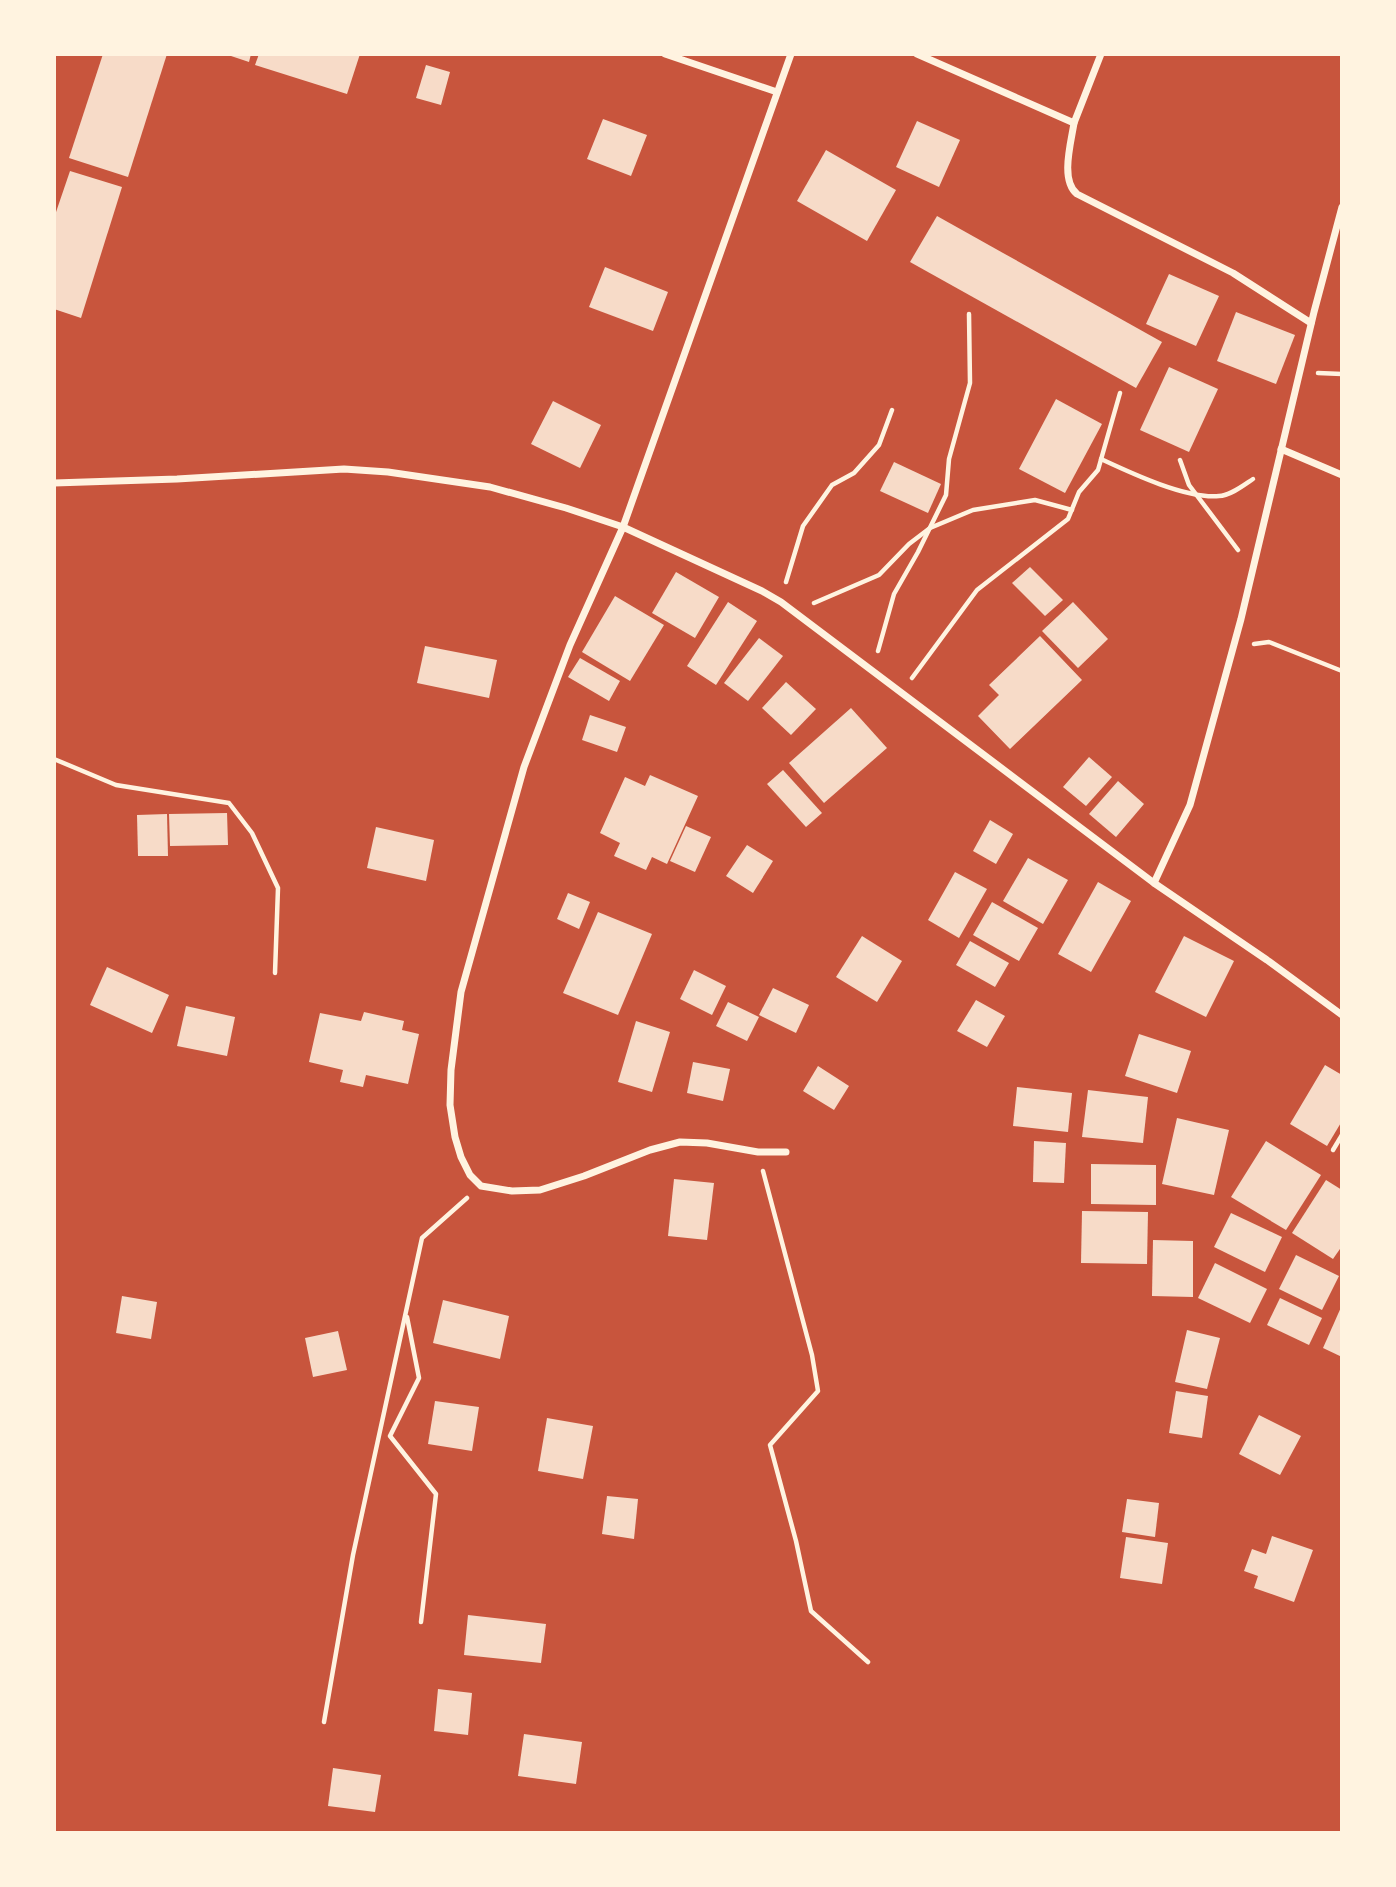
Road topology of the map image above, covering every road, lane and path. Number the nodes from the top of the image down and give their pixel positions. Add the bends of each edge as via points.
1 (665, 54) edge
2 (791, 54) edge
3 (917, 54) edge
4 (1101, 54) edge
5 (777, 92) junction
6 (1074, 123) junction
7 (1342, 206) edge
8 (969, 314) dead end
9 (1311, 323) junction
10 (1120, 393) dead end
11 (891, 410) dead end
12 (1281, 449) junction
13 (1101, 459) junction
14 (1180, 460) dead end
15 (1277, 463) junction
16 (1342, 475) edge
17 (54, 483) edge
18 (1197, 494) junction
19 (1072, 510) junction
20 (623, 527) junction
21 (930, 528) junction
22 (1252, 569) junction
23 (781, 602) junction
24 (794, 612) junction
25 (1233, 648) junction
26 (1342, 671) edge
27 (873, 672) junction
28 (901, 694) junction
29 (54, 759) edge
30 (1154, 883) junction
31 (275, 973) dead end
32 (1342, 1015) edge
33 (1342, 1135) edge
34 (1333, 1150) dead end
35 (758, 1152) junction
36 (786, 1152) dead end
37 (481, 1186) junction
38 (406, 1312) junction
39 (421, 1622) dead end
40 (868, 1662) dead end
41 (324, 1722) dead end

1 - 5 street
2 - 5 street
3 - 6 street
4 - 6 street
5 - 20 street
6 - 9 street via 1068,160 1071,189 1233,273
7 - 9 street
8 - 21 path via 970,383 948,459 946,495
9 - 12 street
10 - 13 path
11 - 23 path via 879,445 854,473 832,485 803,526
12 - 15 street
12 - 16 street
13 - 18 path via 1148,480
13 - 19 path
14 - 18 path
15 - 18 path via 1222,497
15 - 22 street
17 - 20 street via 344,469 490,487
18 - 22 path
19 - 21 path via 1035,500 973,510
19 - 28 path via 1068,519 977,590
20 - 23 street
20 - 37 street via 570,645 524,767 461,992 450,1105 461,1157
21 - 24 path via 879,575
21 - 27 path via 894,594
22 - 25 street
23 - 24 street
24 - 27 street
25 - 26 path via 1269,642
25 - 30 street via 1191,805
27 - 28 street
28 - 30 street
29 - 31 path via 116,785 229,803 252,834 278,888
30 - 32 street
33 - 34 path
35 - 36 street
35 - 37 street via 680,1142 540,1190
35 - 40 path via 818,1391 770,1445 811,1611
37 - 38 path via 422,1238
38 - 39 path via 419,1378 390,1436 436,1494
38 - 41 path via 353,1555

